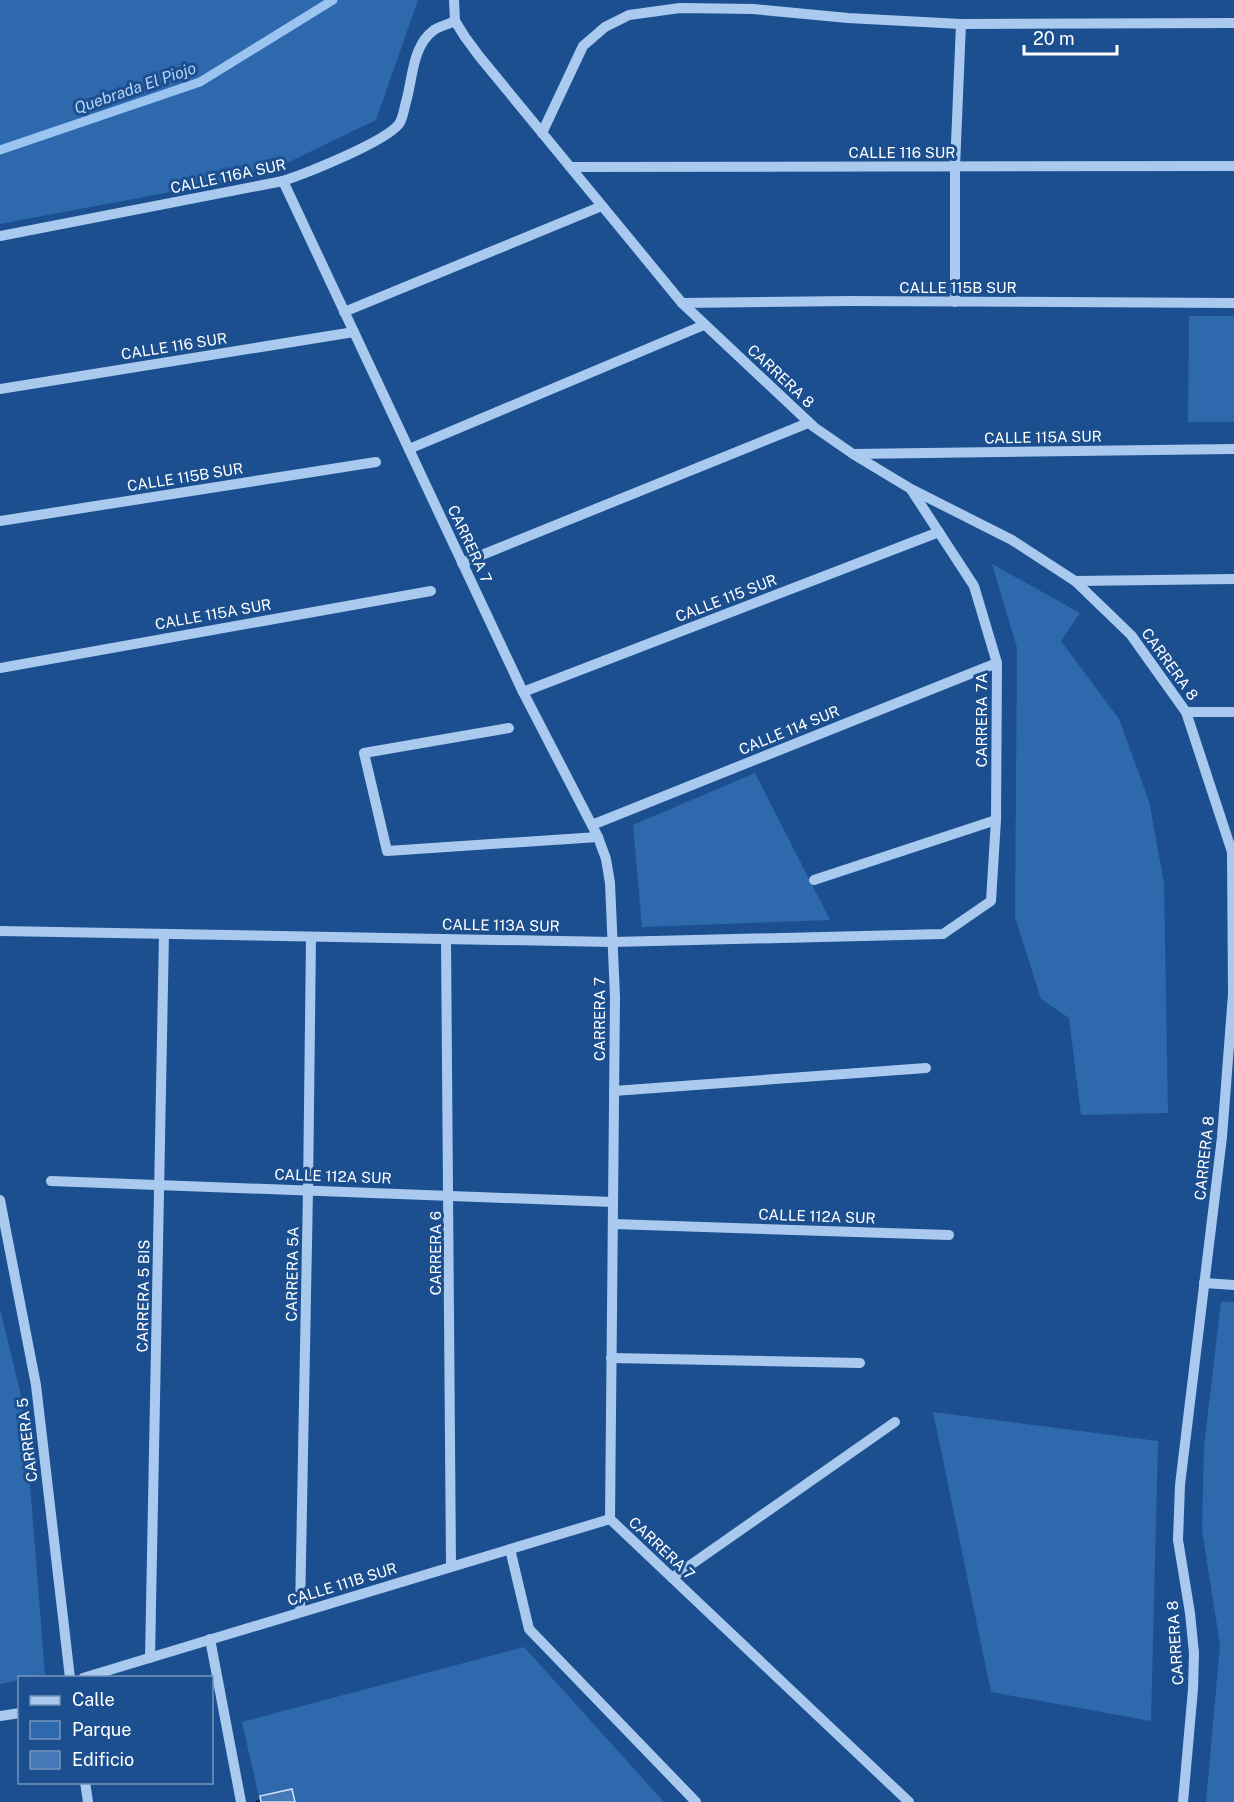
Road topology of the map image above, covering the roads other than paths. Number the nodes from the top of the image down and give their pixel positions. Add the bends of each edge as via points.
1 (454, 0) edge
2 (455, 21) junction
3 (1234, 23) edge
4 (961, 24) junction
5 (542, 133) junction
6 (955, 166) junction
7 (1234, 166) edge
8 (570, 167) junction
9 (283, 181) junction
10 (603, 206) junction
11 (0, 236) edge
12 (955, 302) junction
13 (682, 303) junction
14 (1234, 303) edge
15 (344, 312) junction
16 (704, 325) junction
17 (354, 332) junction
18 (0, 389) edge
19 (808, 423) junction
20 (409, 448) junction
21 (1234, 449) edge
22 (853, 454) junction
23 (376, 462) dead end
24 (911, 489) junction
25 (0, 521) edge
26 (939, 532) junction
27 (462, 563) junction
28 (1234, 579) edge
29 (1075, 581) junction
30 (431, 591) dead end
31 (997, 663) junction
32 (0, 668) edge
33 (522, 692) junction
34 (1186, 712) junction
35 (1234, 712) edge
36 (509, 728) dead end
37 (996, 820) junction
38 (592, 825) junction
39 (598, 837) junction
40 (1233, 853) edge
41 (814, 880) dead end
42 (991, 901) joint
43 (0, 931) edge
44 (164, 934) junction
45 (310, 937) junction
46 (446, 939) junction
47 (613, 942) junction
48 (926, 1068) dead end
49 (614, 1091) junction
50 (51, 1181) dead end
51 (160, 1185) junction
52 (308, 1191) junction
53 (449, 1196) junction
54 (0, 1200) edge
55 (613, 1202) junction
56 (613, 1224) junction
57 (949, 1235) dead end
58 (1204, 1283) junction
59 (1234, 1285) edge
60 (611, 1358) junction
61 (860, 1363) dead end
62 (895, 1422) dead end
63 (610, 1519) junction
64 (510, 1549) junction
65 (451, 1566) junction
66 (672, 1578) junction
67 (300, 1612) junction
68 (210, 1639) junction
69 (150, 1658) junction
70 (70, 1676) edge
71 (87, 1676) edge
72 (18, 1713) edge
73 (0, 1716) edge
74 (85, 1784) edge
75 (88, 1802) edge
76 (241, 1802) edge
77 (696, 1802) edge
78 (909, 1802) edge
79 (1184, 1802) edge

1 - 2 street
2 - 5 street, CARRERA 8
2 - 9 street, CALLE 116A SUR via 434,31 416,55 400,123 386,136
3 - 4 street
4 - 5 street via 753,9 680,8 629,15 605,27 583,46
4 - 6 street
5 - 8 street, CARRERA 8
6 - 7 street, CALLE 116 SUR
6 - 8 street, CALLE 116 SUR
6 - 12 street
8 - 10 street, CARRERA 8
9 - 11 street, CALLE 116A SUR
9 - 15 street, CARRERA 7
10 - 13 street, CARRERA 8
10 - 15 street
12 - 13 street, CALLE 115B SUR
12 - 14 street, CALLE 115B SUR
13 - 16 street, CARRERA 8
15 - 17 street, CARRERA 7
16 - 19 street, CARRERA 8
16 - 20 street
17 - 18 street, CALLE 116 SUR
17 - 20 street, CARRERA 7
19 - 22 street, CARRERA 8
19 - 27 street
20 - 27 street, CARRERA 7
21 - 22 street, CALLE 115A SUR
22 - 24 street, CARRERA 8
23 - 25 street, CALLE 115B SUR
24 - 26 street, CARRERA 7A
24 - 29 street, CARRERA 8 via 1012,540
26 - 31 street, CARRERA 7A via 974,586
26 - 33 street, CALLE 115 SUR
27 - 33 street, CARRERA 7
28 - 29 street
29 - 34 street, CARRERA 8 via 1131,635
30 - 32 street, CALLE 115A SUR
31 - 37 street, CARRERA 7A
31 - 38 street, CALLE 114 SUR
33 - 38 street, CARRERA 7
34 - 35 street
34 - 40 street, CARRERA 8
36 - 39 street via 364,753 387,851
37 - 41 street
37 - 42 street, CARRERA 7A
38 - 39 street, CARRERA 7
39 - 47 street, CARRERA 7 via 609,875
40 - 58 street, CARRERA 8 via 1233,994 1222,1137
42 - 47 street, CALLE 113A SUR via 943,934
43 - 44 street, CALLE 113A SUR
44 - 45 street, CALLE 113A SUR
44 - 51 street, CARRERA 5 BIS
45 - 46 street, CALLE 113A SUR
45 - 52 street, CARRERA 5A
46 - 47 street, CALLE 113A SUR
46 - 53 street, CARRERA 6
47 - 49 street, CARRERA 7
48 - 49 street
49 - 55 street, CARRERA 7
50 - 51 street, CALLE 112A SUR
51 - 52 street, CALLE 112A SUR
51 - 69 street, CARRERA 5 BIS
52 - 53 street, CALLE 112A SUR
52 - 67 street, CARRERA 5A
53 - 55 street, CALLE 112A SUR
53 - 65 street, CARRERA 6
54 - 70 street, CARRERA 5 via 36,1385
55 - 56 street, CARRERA 7
56 - 57 street, CALLE 112A SUR
56 - 60 street, CARRERA 7
58 - 59 street
58 - 79 street, CARRERA 8 via 1180,1485 1178,1540 1194,1653
60 - 61 street
60 - 63 street, CARRERA 7
62 - 66 street
63 - 64 street, CALLE 111B SUR
63 - 66 street, CARRERA 7
64 - 65 street, CALLE 111B SUR
64 - 77 street via 529,1629
65 - 67 street, CALLE 111B SUR
66 - 78 street, CARRERA 7
67 - 68 street, CALLE 111B SUR
68 - 69 street, CALLE 111B SUR
68 - 76 street
69 - 71 street, CALLE 111B SUR
72 - 73 street
74 - 75 street

